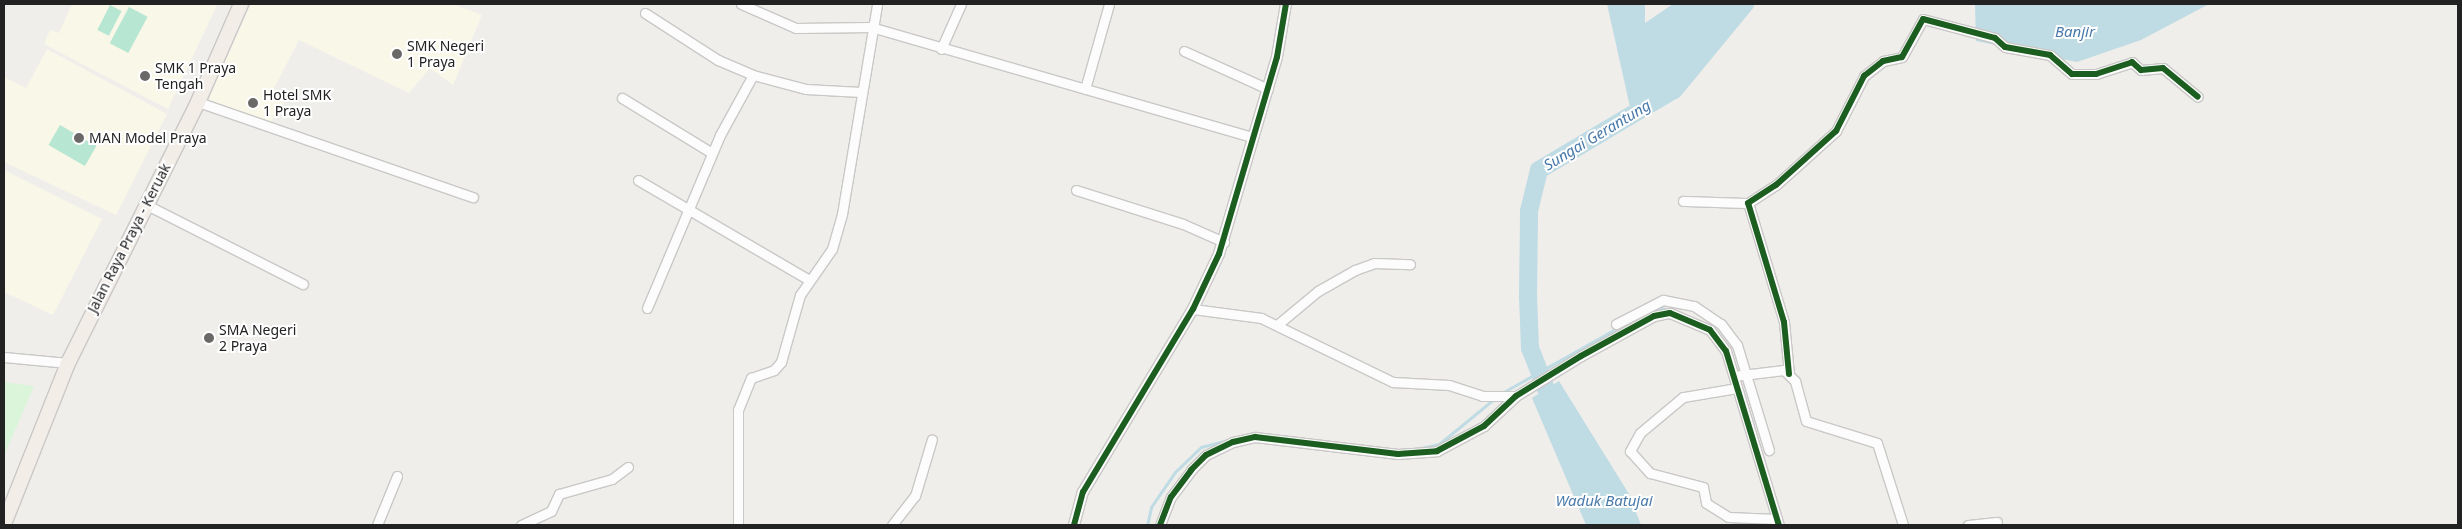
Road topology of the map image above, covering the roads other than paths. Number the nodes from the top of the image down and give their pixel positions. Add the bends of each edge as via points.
1 (239, 4) edge
2 (740, 4) edge
3 (876, 4) edge
4 (961, 4) edge
5 (1109, 4) edge
6 (1286, 4) edge
7 (645, 13) dead end
8 (871, 27) junction
9 (941, 49) junction
10 (1184, 51) dead end
11 (753, 75) junction
12 (1085, 89) junction
13 (1268, 89) junction
14 (861, 92) junction
15 (2198, 97) dead end
16 (622, 98) dead end
17 (198, 102) junction
18 (1252, 137) junction
19 (712, 153) junction
20 (638, 180) dead end
21 (1076, 190) dead end
22 (473, 197) dead end
23 (1682, 200) dead end
24 (1748, 203) junction
25 (145, 204) junction
26 (690, 209) junction
27 (1224, 242) junction
28 (1410, 264) dead end
29 (809, 280) junction
30 (303, 284) dead end
31 (647, 308) dead end
32 (1193, 309) junction
33 (1637, 318) junction
34 (1616, 324) dead end
35 (1277, 325) junction
36 (4, 357) edge
37 (68, 363) junction
38 (1740, 374) junction
39 (1789, 374) junction
40 (1737, 388) junction
41 (1518, 394) junction
42 (932, 439) dead end
43 (1769, 450) dead end
44 (628, 467) dead end
45 (397, 476) dead end
46 (1778, 522) edge
47 (1997, 522) dead end
48 (4, 524) edge
49 (378, 525) edge
50 (521, 525) edge
51 (738, 525) edge
52 (892, 525) edge
53 (1074, 525) edge
54 (1160, 525) edge
55 (1903, 525) edge
56 (1968, 525) edge

1 - 17 main road, Jalan Raya Praya - Keruak
2 - 8 street via 796,28
3 - 8 street
4 - 9 street
5 - 12 street
6 - 13 street
7 - 11 street via 718,60
8 - 9 street
8 - 14 street
9 - 12 street
10 - 13 street
11 - 14 street via 806,89
11 - 19 street
12 - 18 street
13 - 18 street
14 - 29 street via 842,214 827,260
15 - 24 street via 2163,68 2141,70 2132,62 2096,74 2072,74 2050,55 2005,47 1995,38 1923,19 1902,57 1883,61 1864,76 1836,131 1776,186
16 - 19 street
17 - 22 street
17 - 25 main road, Jalan Raya Praya - Keruak
18 - 27 street
19 - 26 street
20 - 26 street
21 - 27 street
23 - 24 street
24 - 39 street via 1784,322
25 - 30 street
25 - 37 main road, Jalan Raya Praya - Keruak
26 - 29 street
26 - 31 street
27 - 32 street
28 - 35 street via 1374,262 1355,270 1318,291
29 - 51 street via 794,312 781,362 774,370 752,378 740,403
32 - 35 street via 1242,314
32 - 53 street via 1085,486
33 - 34 street
33 - 38 street via 1663,313 1694,320 1723,345
33 - 38 street via 1663,300 1706,312 1729,332
33 - 41 street
35 - 41 street via 1388,380 1458,386 1492,397
36 - 37 street
37 - 48 main road, Jalan Raya Praya - Keruak
38 - 39 street via 1774,370
38 - 40 street
38 - 43 street
39 - 55 street via 1797,384 1800,411 1806,421 1877,443
40 - 46 street
40 - 46 street via 1682,397 1640,433 1630,451 1650,473 1703,487 1706,502 1728,517
41 - 54 street via 1484,426 1437,451 1398,454 1255,437 1233,442 1206,455 1191,470 1171,497
42 - 52 street via 915,496
44 - 50 street via 613,479 559,494 549,513
45 - 49 street
47 - 56 street

